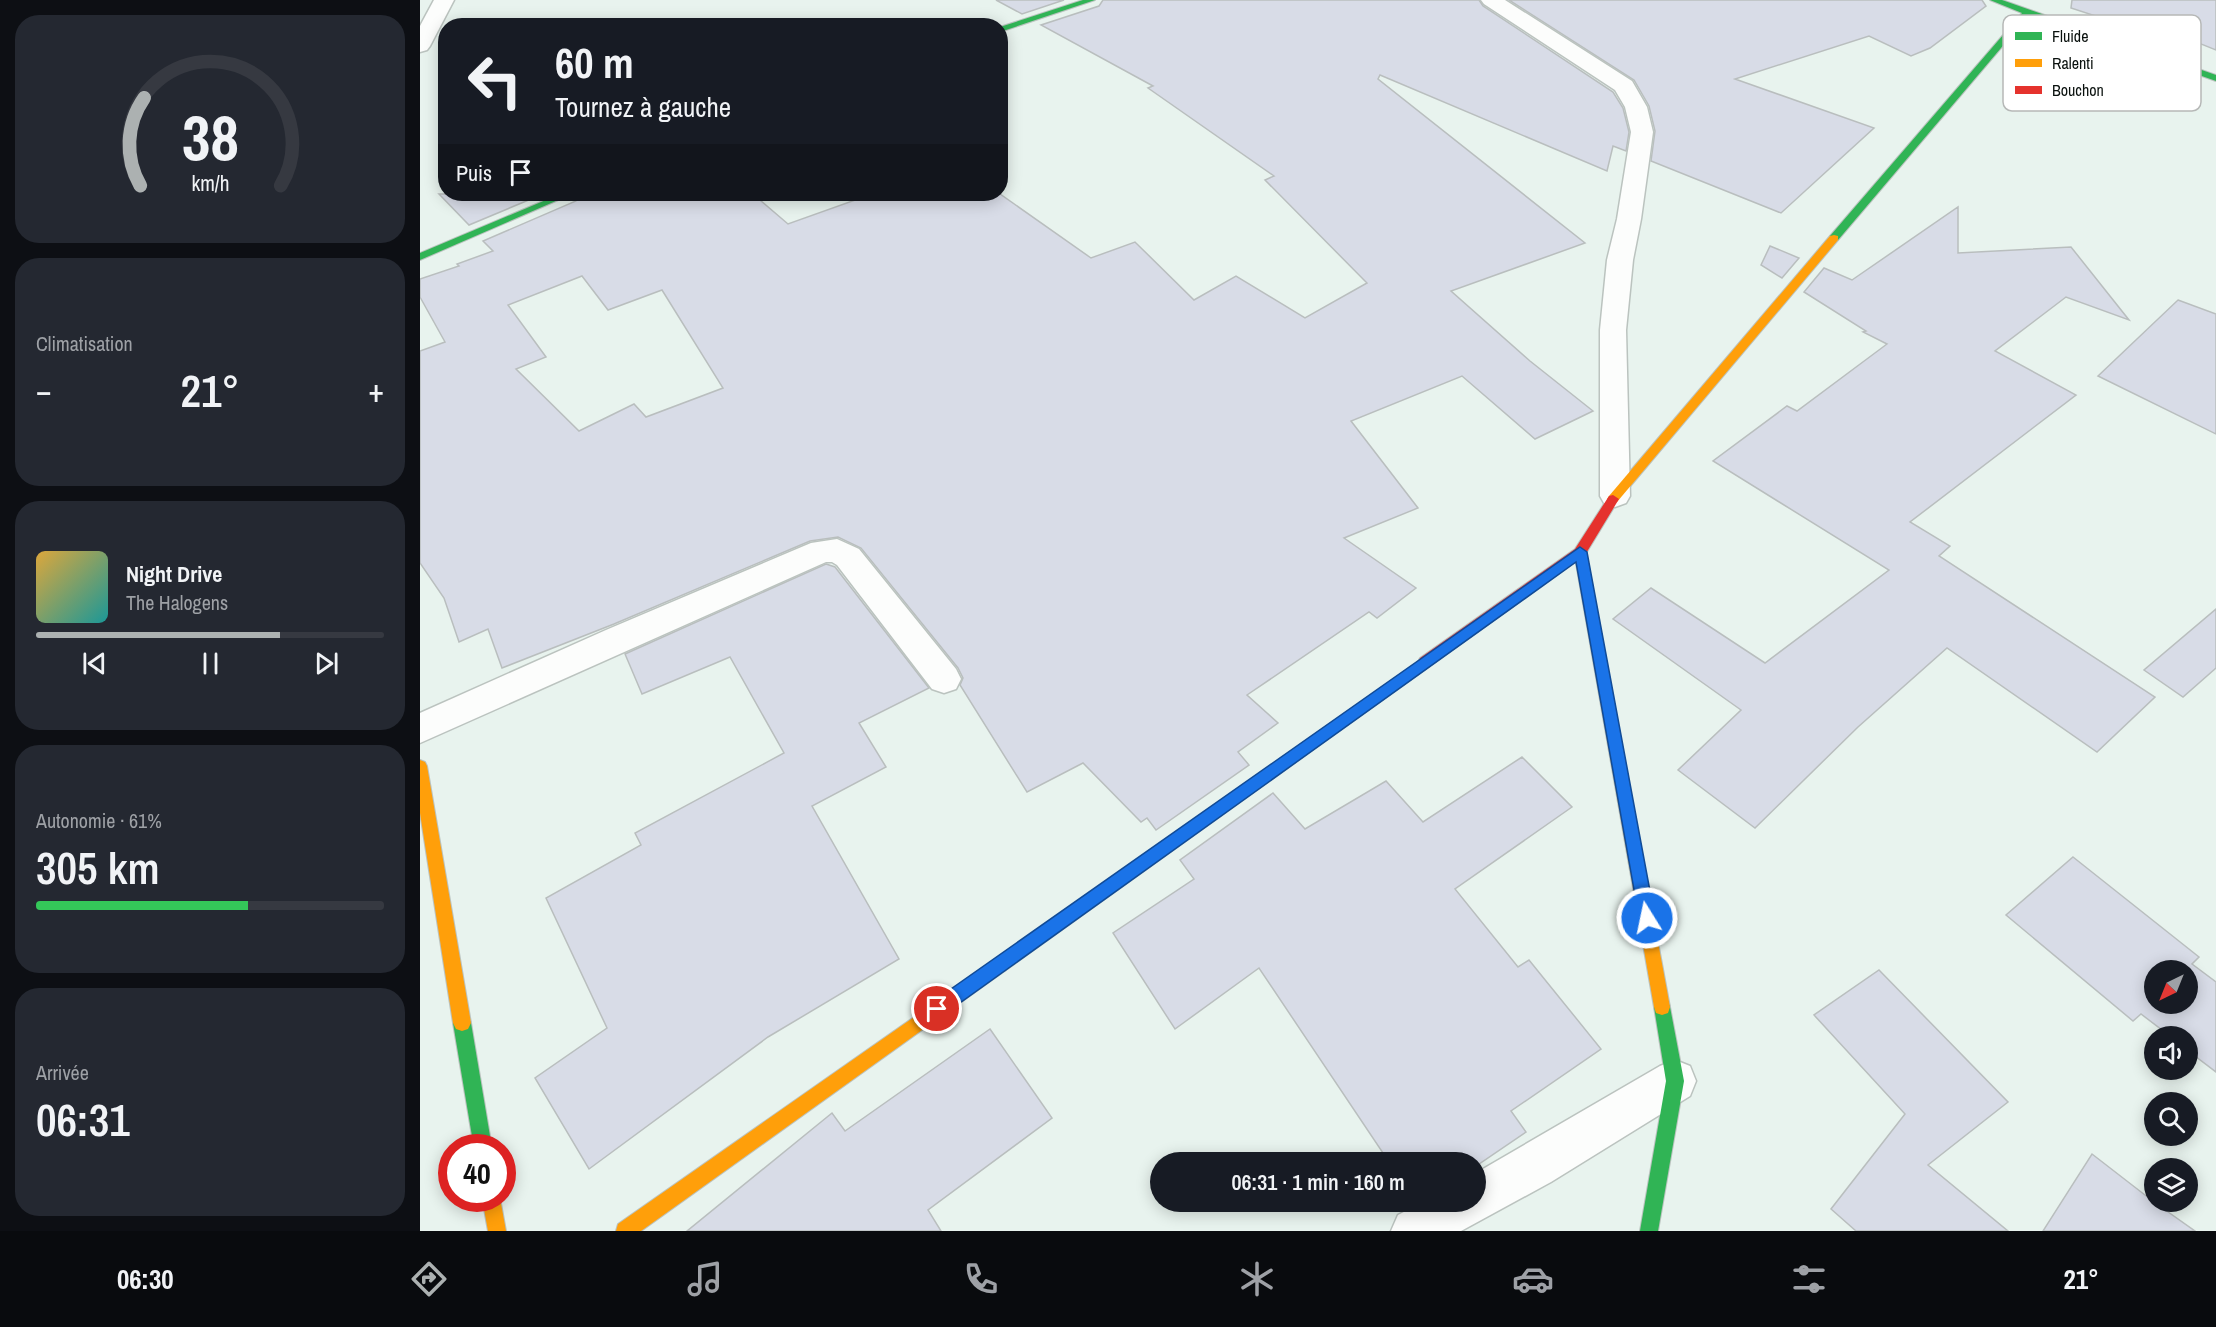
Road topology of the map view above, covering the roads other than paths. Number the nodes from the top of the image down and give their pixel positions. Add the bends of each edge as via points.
1 (444, 0) edge
2 (1091, 0) edge
3 (1491, 0) edge
4 (1994, 0) edge
5 (2027, 12) junction
6 (2024, 15) edge
7 (2036, 15) edge
8 (1008, 27) edge
9 (2003, 40) edge
10 (420, 46) edge
11 (2201, 73) edge
12 (2216, 78) edge
13 (551, 201) edge
14 (420, 257) edge
15 (1615, 495) junction
16 (1580, 552) junction
17 (944, 679) dead end
18 (420, 729) edge
19 (420, 766) edge
20 (1675, 1081) junction
21 (481, 1134) edge
22 (1486, 1193) edge
23 (494, 1212) edge
24 (1450, 1212) edge
25 (497, 1231) edge
26 (625, 1231) edge
27 (1414, 1231) edge
28 (1649, 1231) edge

1 - 10 street
2 - 8 street
3 - 15 street via 1623,86 1636,107 1642,132 1620,260 1613,330
4 - 5 street
5 - 6 street
5 - 7 street
9 - 15 street
11 - 12 street
13 - 14 street
15 - 16 street
16 - 20 street
16 - 26 street
17 - 18 street via 848,557 837,550 822,551
19 - 21 street
20 - 22 street
20 - 28 street
23 - 25 street
24 - 27 street

